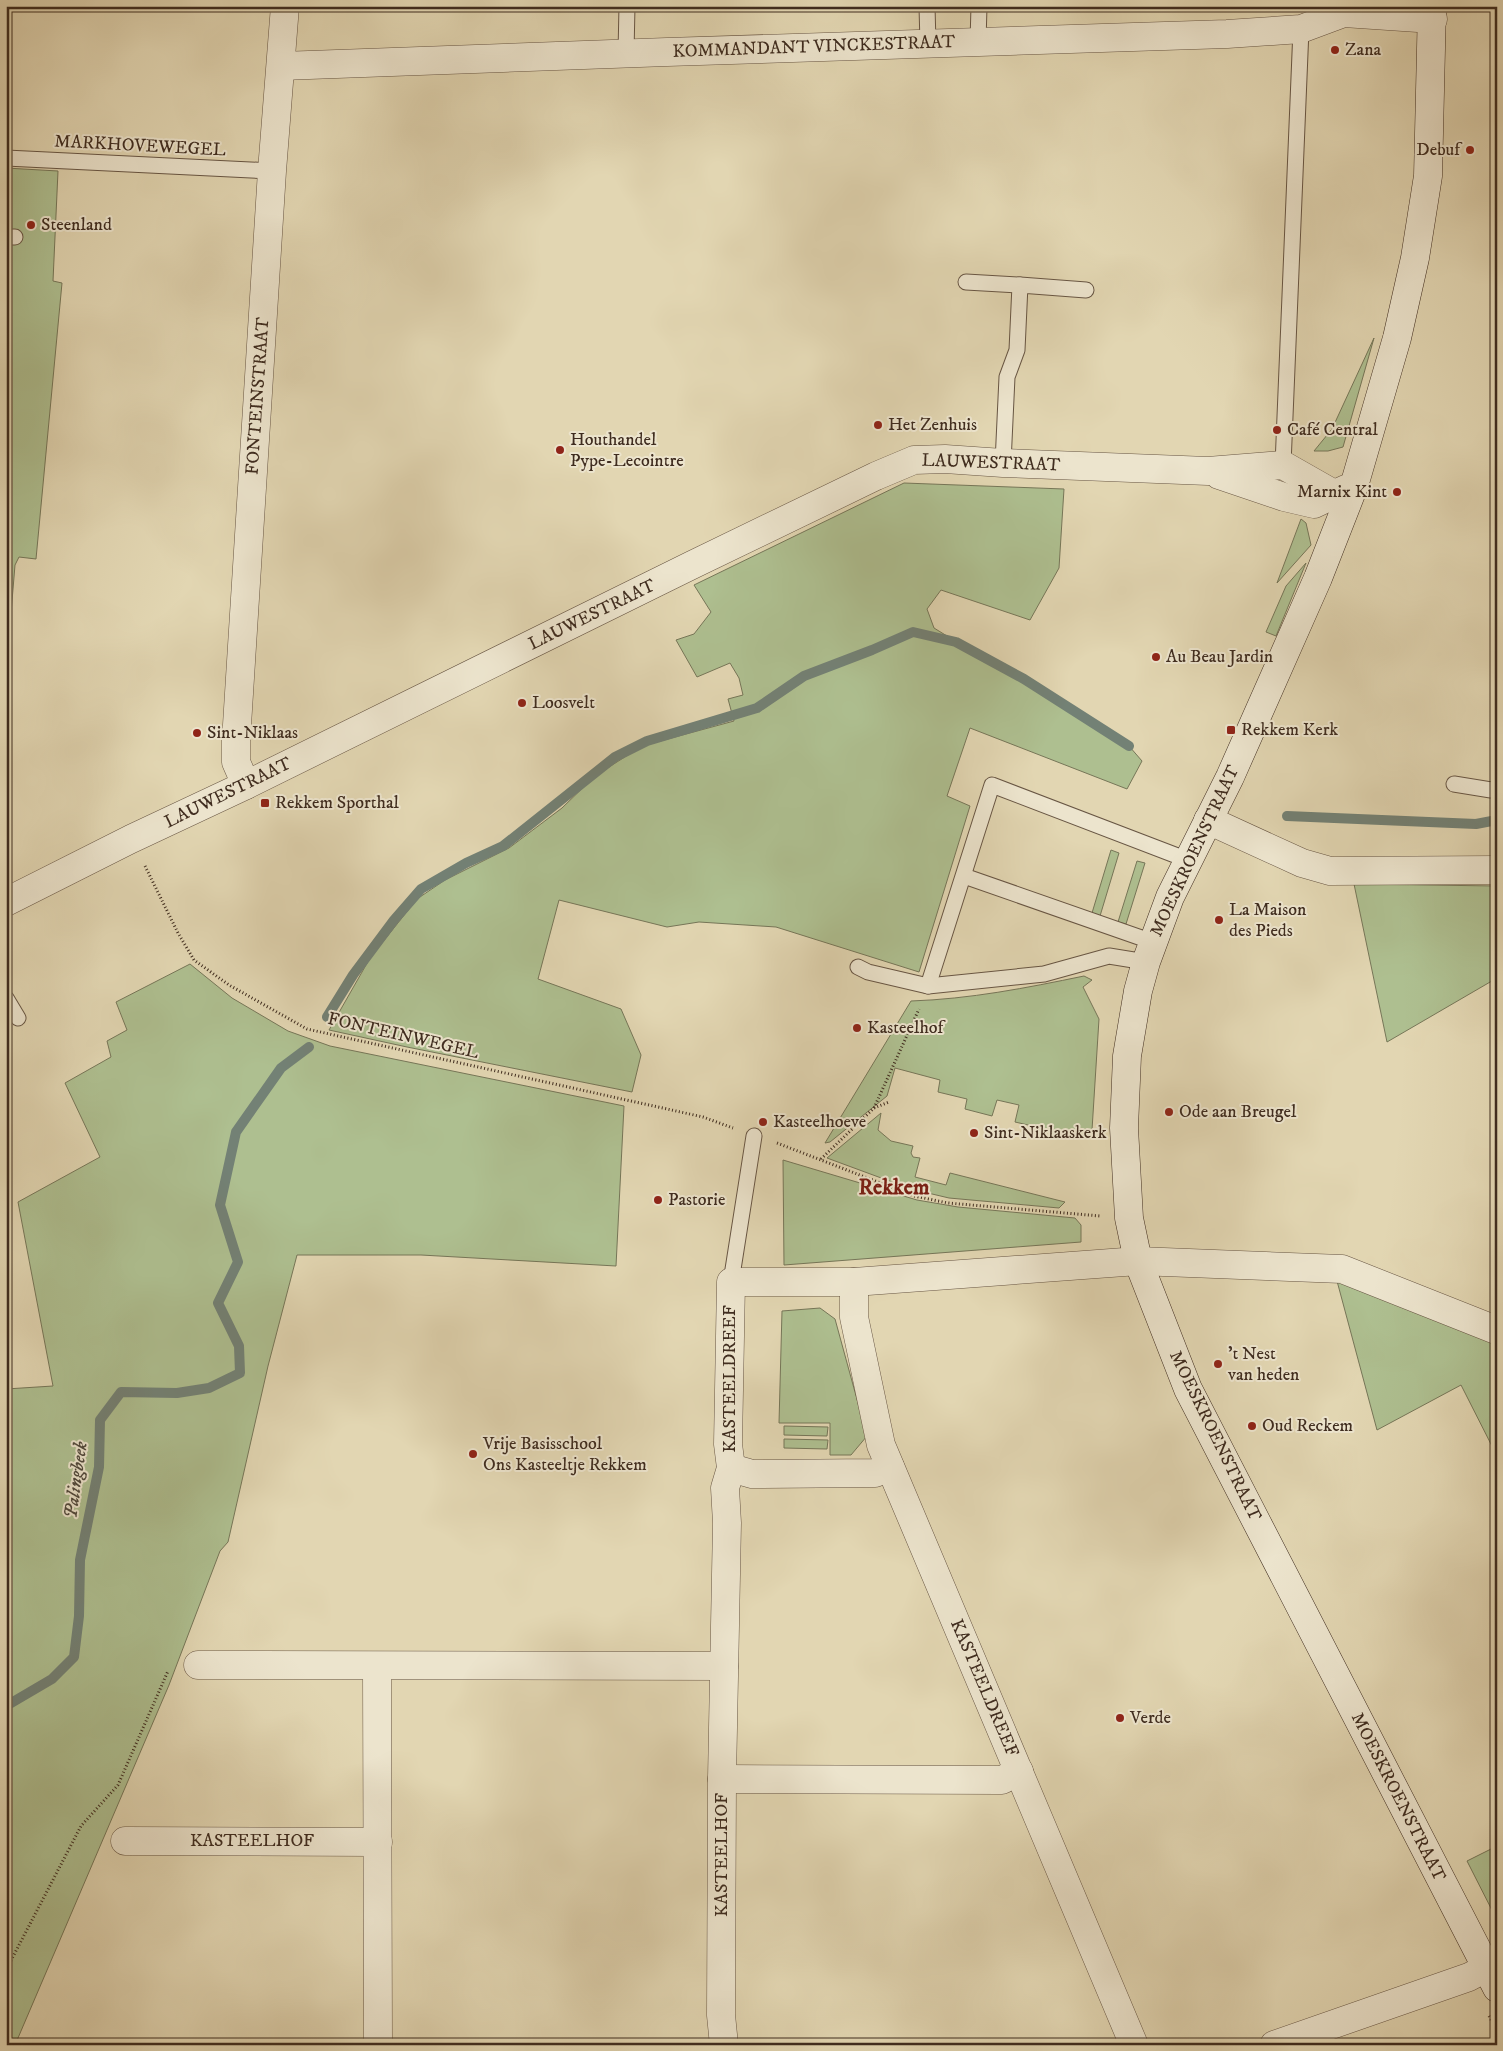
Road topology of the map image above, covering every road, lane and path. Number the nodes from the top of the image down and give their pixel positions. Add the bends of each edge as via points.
1 (285, 6) edge
2 (628, 6) edge
3 (927, 6) edge
4 (979, 6) edge
5 (1432, 13) edge
6 (1301, 29) junction
7 (978, 42) junction
8 (928, 44) junction
9 (626, 53) junction
10 (281, 66) junction
11 (6, 158) edge
12 (272, 171) junction
13 (966, 282) dead end
14 (1020, 285) junction
15 (1086, 290) dead end
16 (1003, 463) junction
17 (1283, 465) junction
18 (1208, 472) junction
19 (1344, 490) junction
20 (1454, 784) dead end
21 (246, 785) junction
22 (1497, 789) edge
23 (1208, 820) junction
24 (131, 839) junction
25 (1188, 860) junction
26 (1497, 870) edge
27 (964, 876) junction
28 (6, 902) edge
29 (1149, 952) junction
30 (858, 967) dead end
31 (928, 986) junction
32 (6, 998) edge
33 (916, 1014) dead end
34 (18, 1018) dead end
35 (889, 1102) dead end
36 (874, 1108) junction
37 (754, 1136) junction
38 (821, 1159) junction
39 (1109, 1216) dead end
40 (1130, 1262) junction
41 (731, 1282) junction
42 (854, 1282) junction
43 (1496, 1330) edge
44 (890, 1467) junction
45 (731, 1468) junction
46 (198, 1665) dead end
47 (170, 1666) dead end
48 (724, 1666) junction
49 (377, 1667) junction
50 (1019, 1771) junction
51 (722, 1779) junction
52 (125, 1841) dead end
53 (378, 1842) junction
54 (6, 1970) edge
55 (1492, 1978) edge
56 (378, 2045) edge
57 (724, 2045) edge
58 (1134, 2045) edge
59 (1274, 2045) edge

1 - 10 street, FONTEINSTRAAT
2 - 9 lane
3 - 8 lane
4 - 7 lane
5 - 6 street, KOMMANDANT VINCKESTRAAT via 1344,13
5 - 19 street, MOESKROENSTRAAT via 1428,176 1415,258 1397,338
6 - 7 street, KOMMANDANT VINCKESTRAAT
6 - 17 lane
7 - 8 street, KOMMANDANT VINCKESTRAAT
8 - 9 street, KOMMANDANT VINCKESTRAAT
9 - 10 street, KOMMANDANT VINCKESTRAAT
10 - 12 street, FONTEINSTRAAT
11 - 12 lane, MARKHOVEWEGEL
12 - 21 street, FONTEINSTRAAT via 236,741 236,762
13 - 14 lane
14 - 15 lane
14 - 16 lane via 1017,350 1007,377
16 - 18 street, LAUWESTRAAT
16 - 21 street, LAUWESTRAAT via 945,458 914,460 876,476
17 - 18 street, LAUWESTRAAT
17 - 19 street
18 - 19 street, LAUWESTRAAT via 1314,504
19 - 23 street, MOESKROENSTRAAT via 1318,578
20 - 22 lane
21 - 24 street, LAUWESTRAAT
23 - 25 street, MOESKROENSTRAAT
23 - 26 street via 1302,863 1330,871
24 - 28 street, LAUWESTRAAT
24 - 37 path, FONTEINWEGEL via 194,960 229,985 308,1029 703,1117
25 - 27 lane via 992,785
25 - 29 street, MOESKROENSTRAAT
27 - 29 lane
27 - 31 lane
29 - 31 lane via 1109,956 1044,974
29 - 40 street, MOESKROENSTRAAT via 1138,991 1127,1056 1124,1128
30 - 31 lane
32 - 34 lane
33 - 36 path
35 - 36 path
36 - 38 path
37 - 38 path, FONTEINWEGEL
37 - 41 lane
38 - 39 path, FONTEINWEGEL via 876,1183 948,1203
40 - 42 street, KASTEELDREEF
40 - 43 street, KASTEELDREEF via 1342,1269
40 - 55 street, MOESKROENSTRAAT via 1188,1389
41 - 42 street, KASTEELDREEF
41 - 45 street, KASTEELDREEF via 728,1444
42 - 44 street, KASTEELDREEF via 854,1317 881,1445
44 - 45 street, KASTEELDREEF via 875,1473 761,1474
44 - 50 street, KASTEELDREEF
45 - 48 street, KASTEELHOF via 725,1488
46 - 49 street
47 - 54 path via 118,1785 81,1826
48 - 49 street
48 - 51 street, KASTEELHOF
49 - 53 street
50 - 51 street, KASTEELDREEF via 1002,1780
50 - 58 street, KASTEELDREEF
51 - 57 street, KASTEELHOF via 721,2015
52 - 53 street, KASTEELHOF
53 - 56 street
55 - 59 street via 1469,1977

